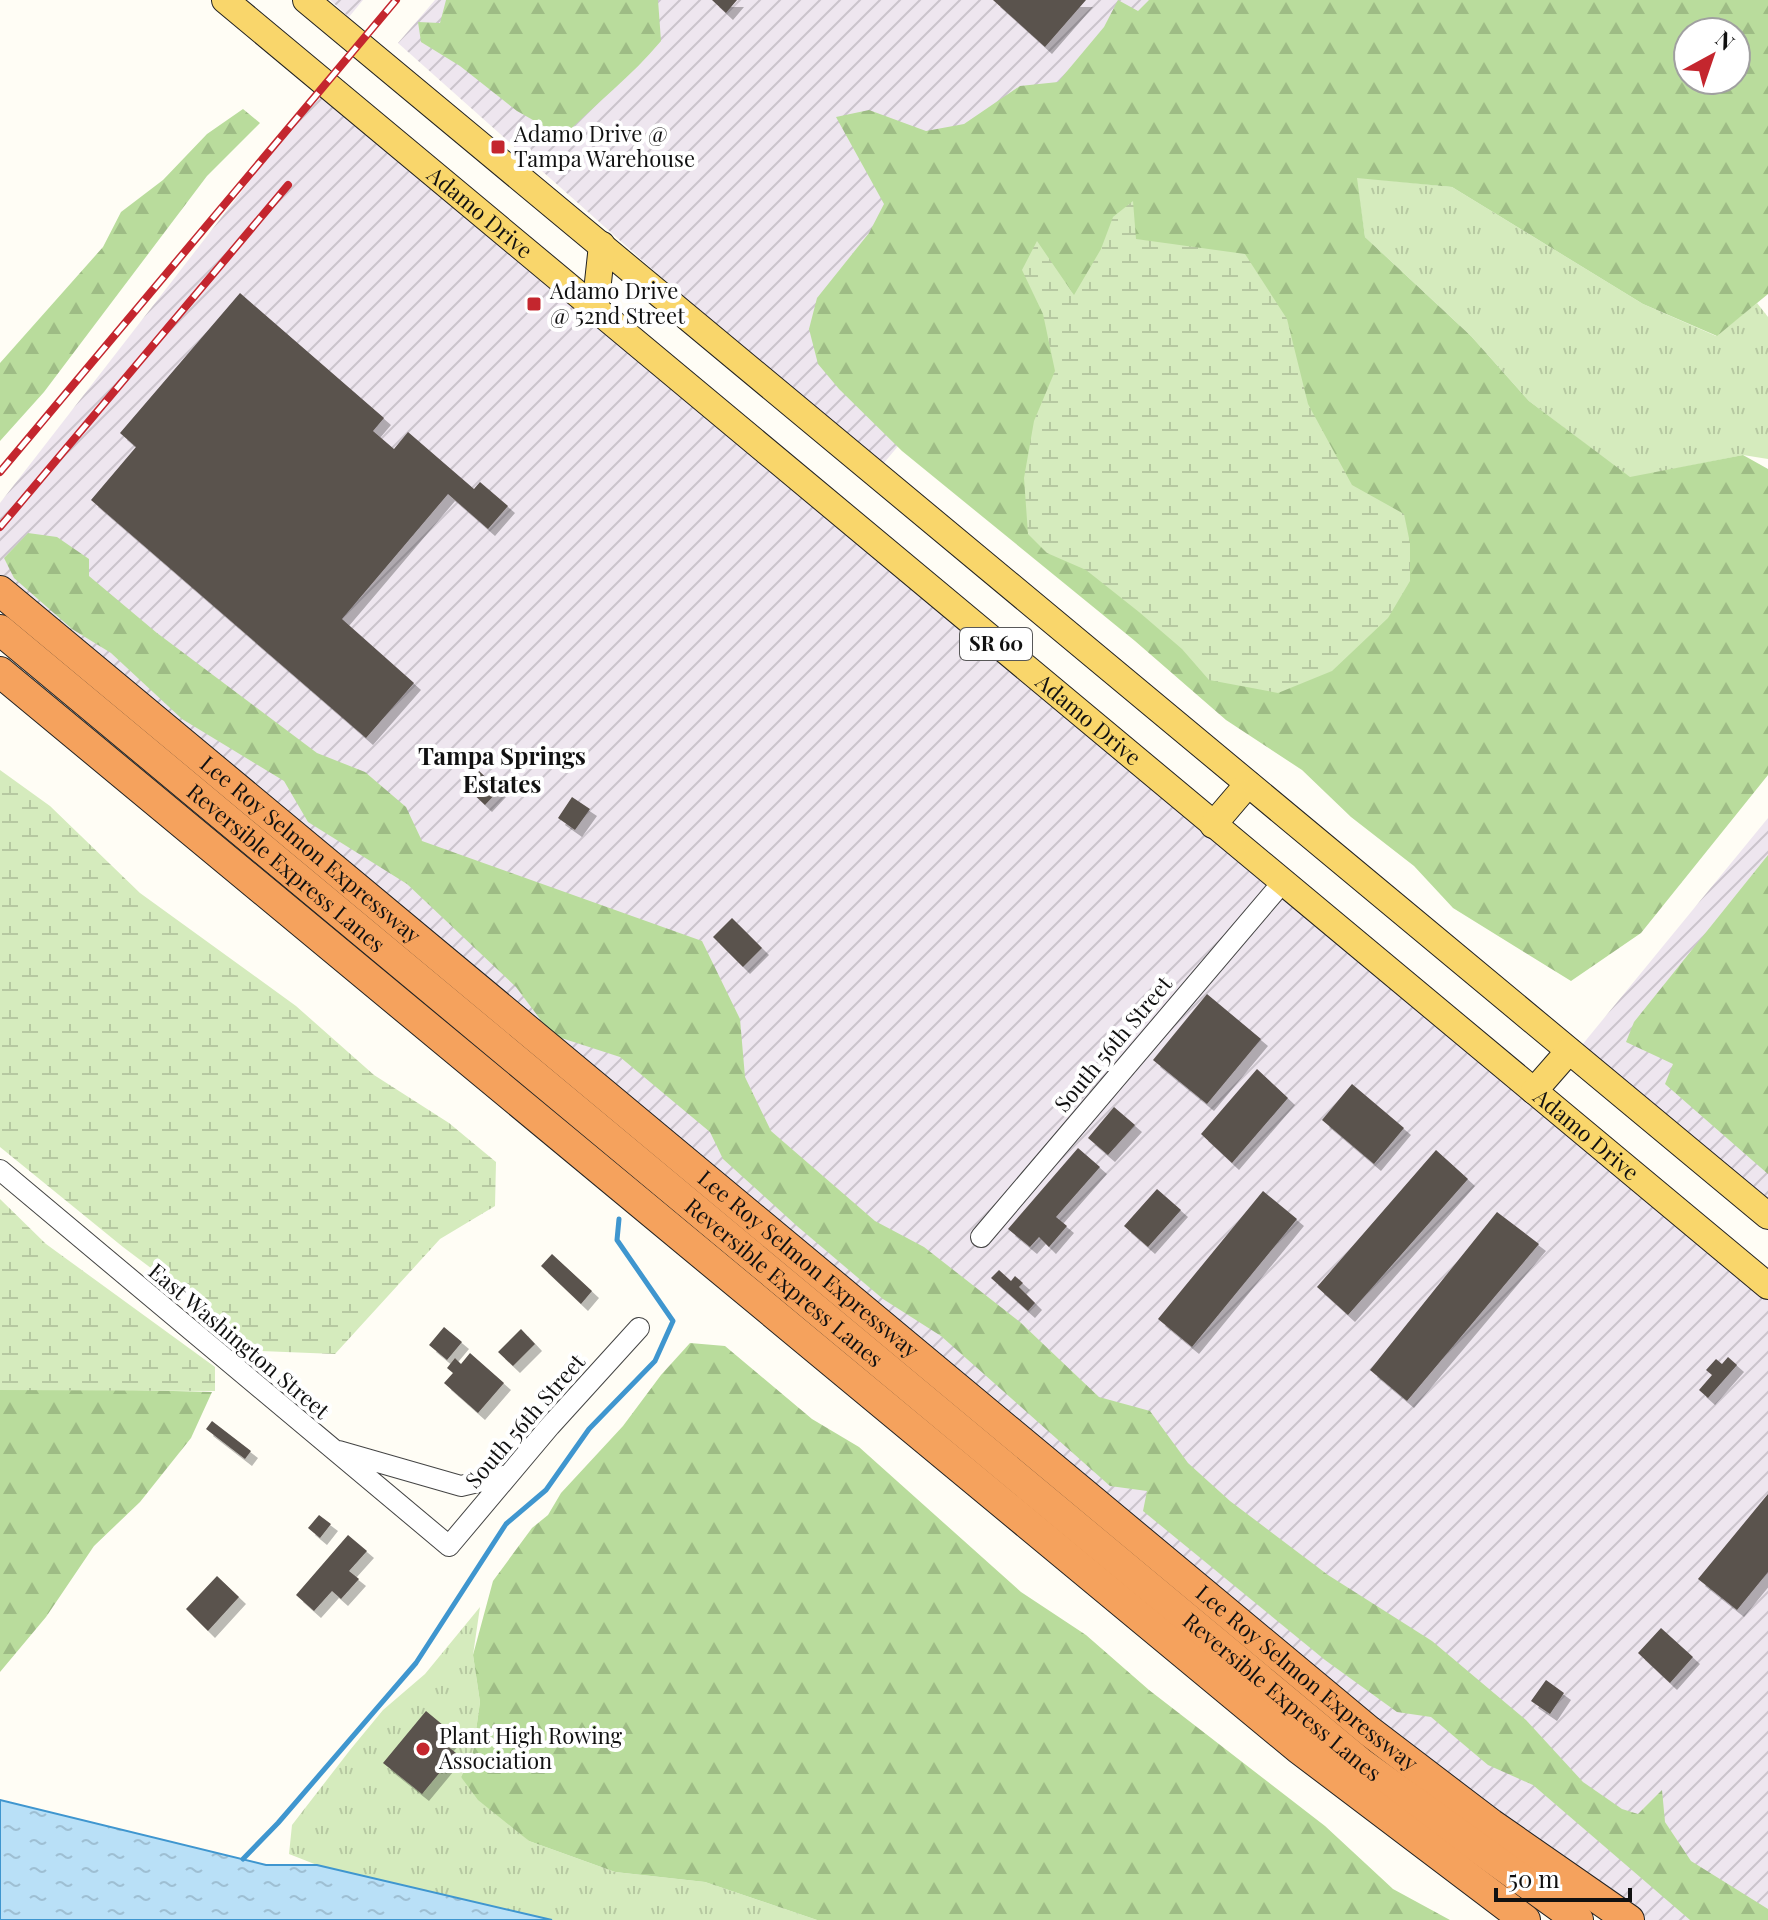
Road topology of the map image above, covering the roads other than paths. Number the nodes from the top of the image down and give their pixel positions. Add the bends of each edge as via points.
1 (225, 0) edge
2 (306, 0) edge
3 (602, 245) junction
4 (595, 310) junction
5 (0, 591) edge
6 (0, 630) edge
7 (0, 672) edge
8 (1248, 784) junction
9 (1213, 825) junction
10 (1282, 883) junction
11 (1569, 1051) junction
12 (1534, 1091) junction
13 (0, 1170) edge
14 (1768, 1216) edge
15 (981, 1237) dead end
16 (1768, 1286) edge
17 (639, 1328) dead end
18 (328, 1447) junction
19 (508, 1475) junction
20 (449, 1546) joint
21 (1525, 1920) edge
22 (1578, 1920) edge
23 (1629, 1920) edge

1 - 4 main road, Adamo Drive / SR 60
2 - 3 main road, SR 60
3 - 4 main road
3 - 8 main road, SR 60
4 - 9 main road, Adamo Drive / SR 60
5 - 23 highway, Lee Roy Selmon Expressway via 1369,1731
6 - 22 highway, Reversible Express Lanes via 1350,1754
7 - 21 highway via 1298,1748
8 - 9 main road
8 - 11 main road, SR 60
9 - 10 main road, Adamo Drive / SR 60
10 - 12 main road, Adamo Drive / SR 60
10 - 15 street, South 56th Street
11 - 12 main road
11 - 14 main road, SR 60
12 - 16 main road, Adamo Drive / SR 60
13 - 18 street, East Washington Street
17 - 19 street, South 56th Street
18 - 19 street via 461,1486
18 - 20 street, East Washington Street
19 - 20 street, South 56th Street

